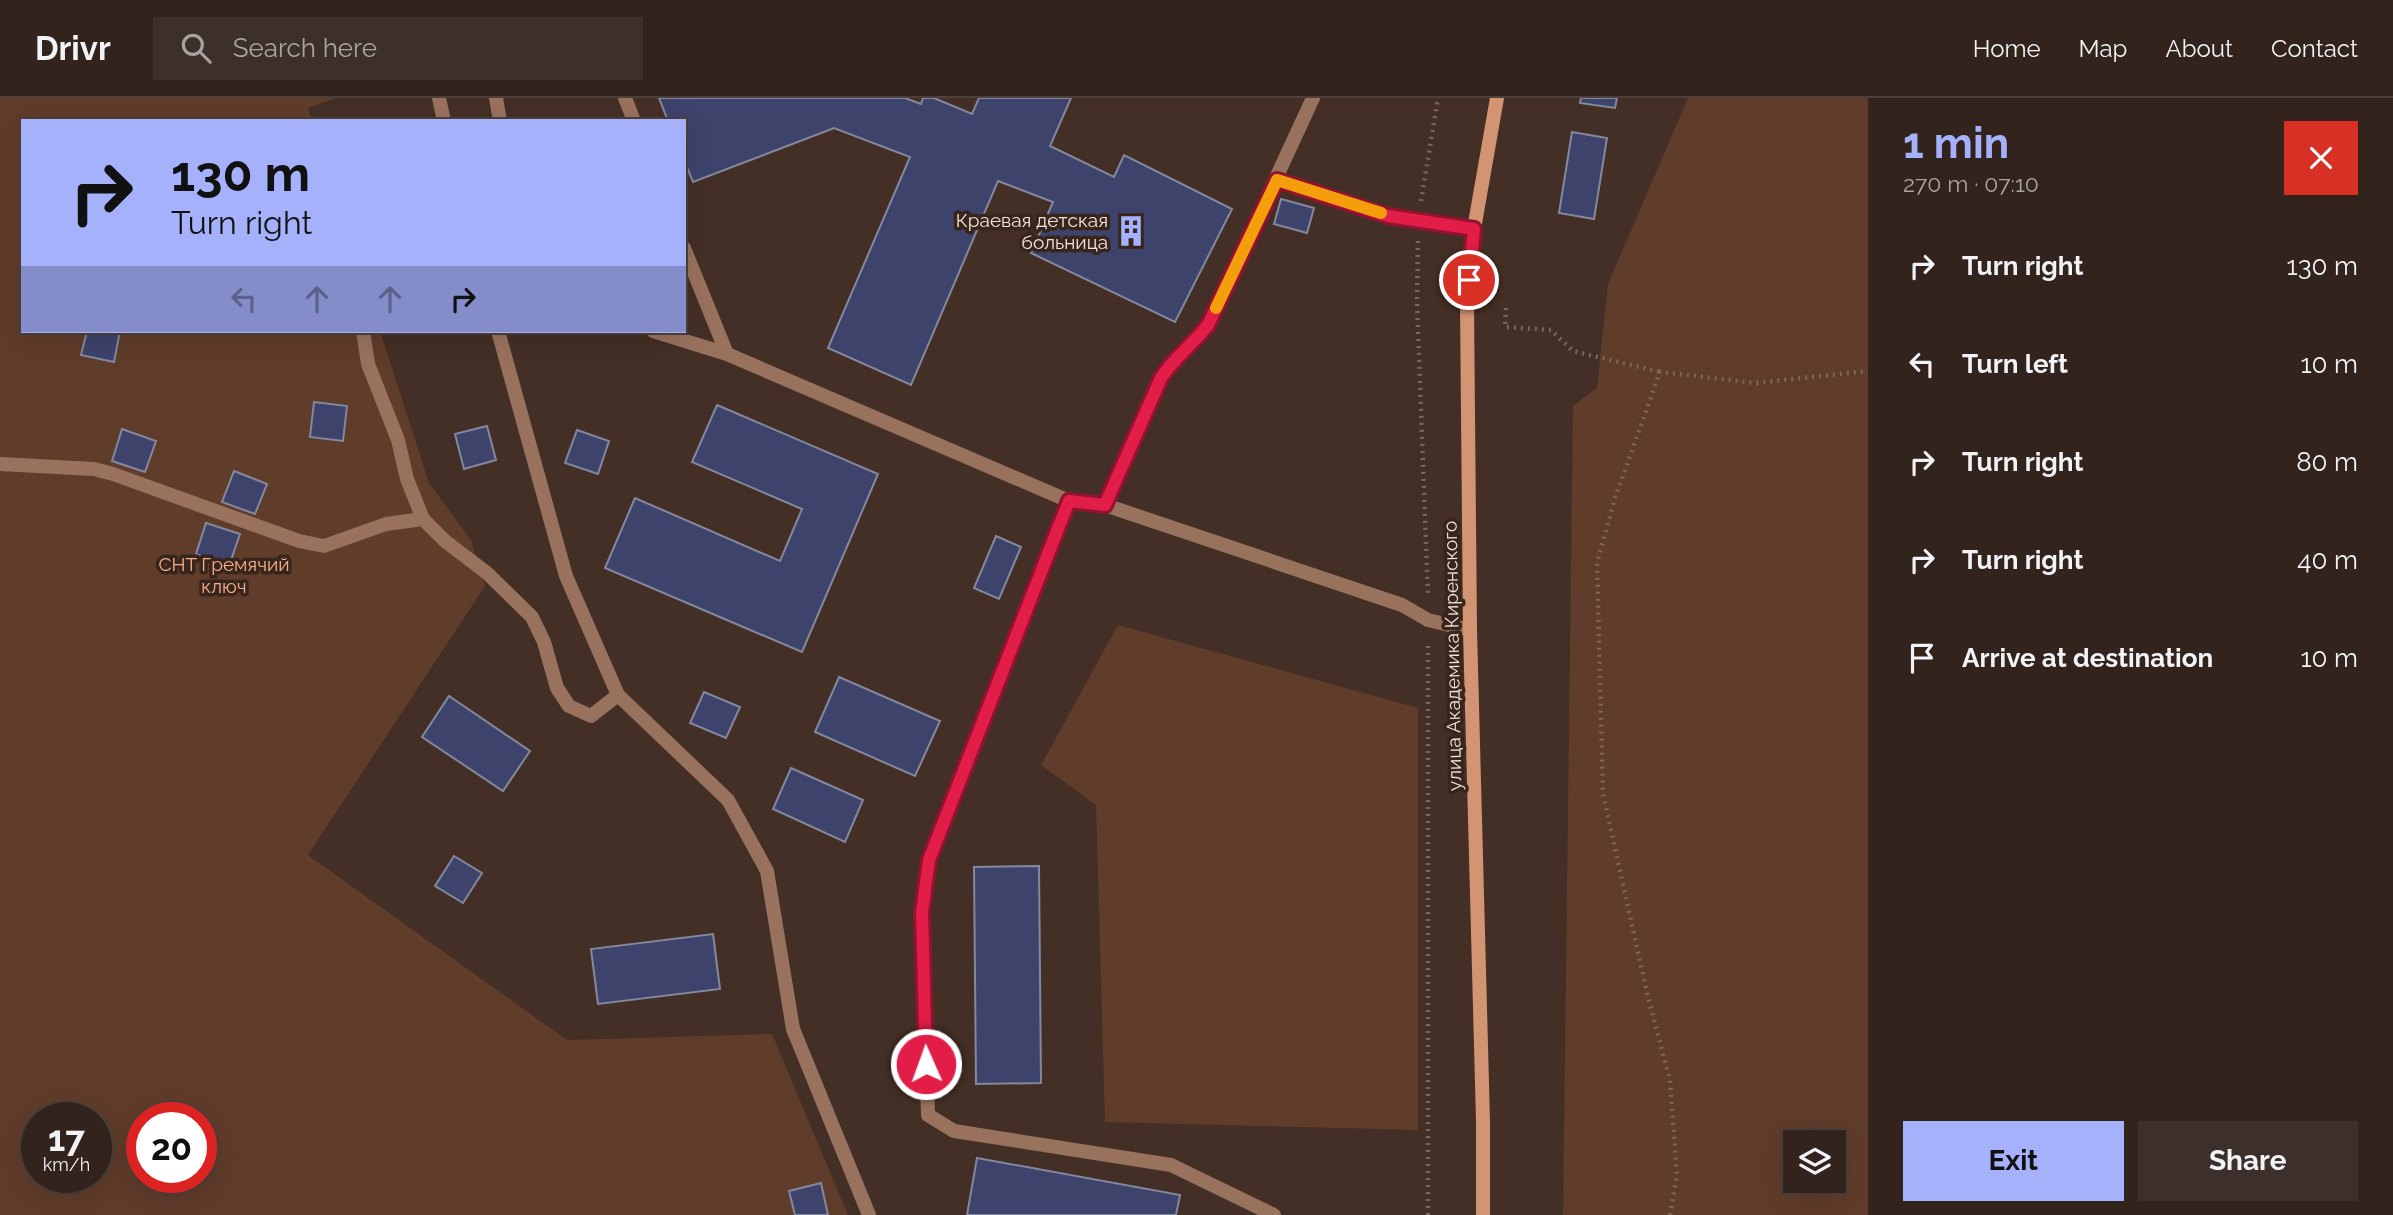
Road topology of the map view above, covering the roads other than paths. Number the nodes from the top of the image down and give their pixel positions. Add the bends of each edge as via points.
1 (439, 98) edge
2 (496, 98) edge
3 (625, 98) edge
4 (1313, 98) edge
5 (1497, 98) edge
6 (444, 119) edge
7 (500, 119) edge
8 (633, 119) edge
9 (1277, 180) junction
10 (1474, 229) junction
11 (686, 253) edge
12 (363, 333) edge
13 (499, 333) edge
14 (659, 333) edge
15 (727, 354) junction
16 (0, 464) edge
17 (1069, 501) junction
18 (1105, 505) junction
19 (424, 519) junction
20 (1469, 630) junction
21 (618, 695) junction
22 (869, 1215) edge
23 (1274, 1215) edge
24 (1483, 1215) edge

1 - 6 lane
2 - 7 lane
3 - 8 lane
4 - 9 lane
5 - 10 main road, улица Академика Киренского
9 - 10 lane via 1388,216
9 - 18 lane via 1208,325 1161,378
10 - 20 main road, улица Академика Киренского via 1467,319
11 - 15 lane
12 - 19 lane via 368,364
13 - 21 lane via 566,576
14 - 15 lane
15 - 17 lane
16 - 19 lane via 94,469 324,546 386,524
17 - 18 lane
17 - 23 lane via 929,860 922,912 928,1115 954,1131 1171,1165
18 - 20 lane via 1402,605 1429,620
19 - 21 lane via 532,617 557,688 569,706 591,716
20 - 24 main road, улица Академика Киренского
21 - 22 lane via 728,800 767,872 793,1029

